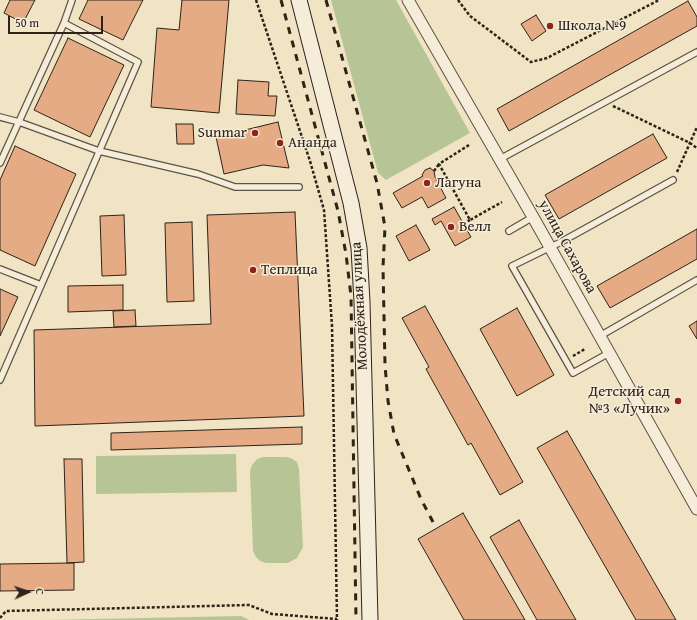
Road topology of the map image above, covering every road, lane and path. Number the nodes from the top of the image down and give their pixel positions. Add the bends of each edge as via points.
1 (72, 0) edge
2 (256, 0) edge
3 (299, 0) edge
4 (408, 0) edge
5 (458, 0) edge
6 (659, 0) edge
7 (64, 23) junction
8 (697, 52) edge
9 (606, 103) junction
10 (0, 117) edge
11 (19, 122) junction
12 (697, 127) edge
13 (690, 143) junction
14 (469, 145) dead end
15 (697, 148) edge
16 (99, 151) junction
17 (500, 159) junction
18 (0, 163) edge
19 (439, 164) junction
20 (434, 171) dead end
21 (673, 180) joint
22 (299, 187) dead end
23 (502, 202) dead end
24 (533, 217) junction
25 (470, 220) junction
26 (463, 223) dead end
27 (509, 231) dead end
28 (550, 247) junction
29 (0, 269) edge
30 (697, 280) edge
31 (41, 285) junction
32 (600, 336) junction
33 (585, 349) dead end
34 (609, 353) junction
35 (565, 361) junction
36 (0, 380) edge
37 (696, 507) edge
38 (307, 616) junction
39 (0, 618) edge
40 (337, 619) edge
41 (307, 620) edge
42 (370, 620) edge

1 - 7 lane
2 - 40 path via 324,210 332,326
3 - 42 main road, Молодёжная улица via 351,203 359,248
4 - 17 street, улица Сахарова
5 - 6 path via 470,16 531,62 547,58
7 - 11 lane
7 - 16 lane via 138,62
8 - 9 lane
9 - 13 path
9 - 17 lane
10 - 11 lane
11 - 16 lane
11 - 18 lane
12 - 13 path
13 - 15 path
13 - 21 path
14 - 19 path
16 - 22 lane via 198,174 235,187
16 - 31 lane
17 - 24 street, улица Сахарова
19 - 20 path
19 - 25 path
21 - 28 lane
23 - 25 path
24 - 27 lane
24 - 28 street, улица Сахарова
25 - 26 path
28 - 32 street, улица Сахарова
28 - 35 lane via 512,266
29 - 31 lane
30 - 32 lane
31 - 36 lane
32 - 34 street, улица Сахарова
33 - 35 path
34 - 35 lane via 572,373
34 - 37 street, улица Сахарова
38 - 39 path via 272,614 249,605 6,611
38 - 40 path
38 - 41 path

